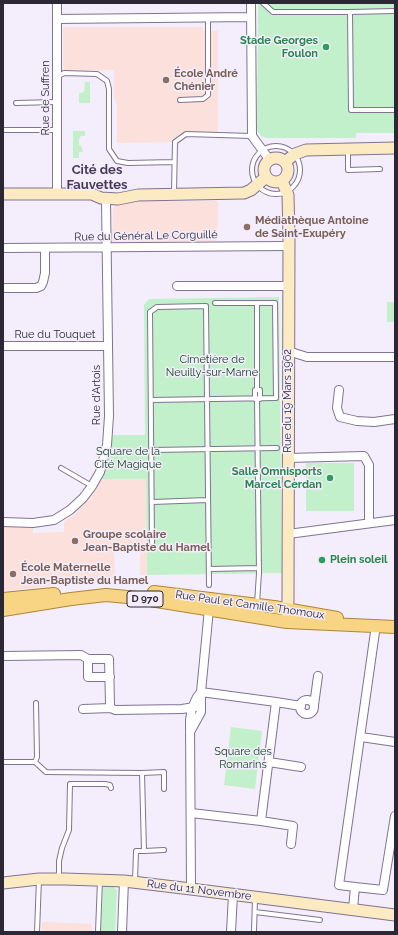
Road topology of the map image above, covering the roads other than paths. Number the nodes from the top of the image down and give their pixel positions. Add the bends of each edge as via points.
1 (57, 3) edge
2 (251, 3) edge
3 (263, 3) edge
4 (395, 11) edge
5 (350, 12) junction
6 (208, 17) junction
7 (251, 17) junction
8 (57, 19) junction
9 (57, 77) junction
10 (180, 100) dead end
11 (57, 102) junction
12 (16, 103) dead end
13 (395, 110) edge
14 (3, 130) edge
15 (57, 130) junction
16 (252, 136) junction
17 (395, 148) edge
18 (348, 149) junction
19 (262, 150) junction
20 (295, 154) junction
21 (269, 159) junction
22 (286, 161) junction
23 (174, 162) junction
24 (380, 169) dead end
25 (266, 177) junction
26 (282, 180) junction
27 (257, 185) junction
28 (287, 192) junction
29 (57, 193) junction
30 (3, 194) edge
31 (174, 194) junction
32 (107, 199) junction
33 (289, 246) junction
34 (106, 247) junction
35 (3, 248) edge
36 (45, 248) junction
37 (177, 286) dead end
38 (288, 286) junction
39 (3, 288) edge
40 (215, 303) dead end
41 (257, 303) junction
42 (3, 346) edge
43 (108, 346) junction
44 (288, 351) junction
45 (395, 357) edge
46 (340, 390) dead end
47 (257, 399) junction
48 (151, 400) junction
49 (207, 400) junction
50 (395, 419) edge
51 (277, 448) dead end
52 (207, 449) junction
53 (258, 449) junction
54 (152, 450) junction
55 (288, 458) junction
56 (61, 468) dead end
57 (92, 486) junction
58 (208, 500) junction
59 (152, 502) junction
60 (395, 520) edge
61 (3, 522) edge
62 (369, 523) junction
63 (288, 534) junction
64 (152, 543) dead end
65 (259, 568) junction
66 (209, 569) junction
67 (209, 585) dead end
68 (3, 599) edge
69 (257, 606) junction
70 (209, 608) junction
71 (3, 610) edge
72 (287, 615) junction
73 (376, 625) junction
74 (395, 627) edge
75 (3, 656) edge
76 (88, 659) junction
77 (110, 676) junction
78 (318, 676) dead end
79 (201, 692) junction
80 (276, 702) junction
81 (36, 703) dead end
82 (202, 706) junction
83 (111, 708) junction
84 (192, 708) junction
85 (83, 709) dead end
86 (190, 732) junction
87 (361, 737) junction
88 (395, 742) edge
89 (3, 762) edge
90 (35, 762) junction
91 (268, 762) junction
92 (301, 767) dead end
93 (142, 773) junction
94 (111, 788) dead end
95 (164, 789) dead end
96 (191, 813) junction
97 (395, 816) edge
98 (261, 821) junction
99 (291, 844) dead end
100 (164, 850) dead end
101 (144, 851) junction
102 (39, 879) junction
103 (59, 879) junction
104 (100, 880) junction
105 (124, 881) junction
106 (3, 882) edge
107 (135, 882) junction
108 (355, 887) junction
109 (191, 888) junction
110 (233, 894) junction
111 (256, 897) junction
112 (353, 909) junction
113 (255, 912) junction
114 (395, 915) edge
115 (320, 920) dead end
116 (37, 932) edge
117 (98, 932) edge
118 (122, 932) edge
119 (231, 932) edge
120 (254, 932) edge

1 - 8 street, Rue de Suffren
2 - 7 street
3 - 5 lane via 273,12
4 - 5 lane
5 - 13 lane via 351,110
6 - 7 street
6 - 8 street
6 - 10 lane via 208,95 203,99
7 - 16 street
8 - 9 street, Rue de Suffren
9 - 11 street, Rue de Suffren
9 - 23 lane via 64,73 97,74 107,80 109,149 117,161
11 - 12 lane
11 - 15 street, Rue de Suffren
14 - 15 lane
15 - 29 street, Rue de Suffren
16 - 19 street
16 - 23 lane via 186,134 175,142
17 - 18 street
18 - 20 street via 306,150
18 - 24 lane via 348,170
19 - 20 lane via 269,146 281,146
19 - 21 street
19 - 27 lane via 255,157 252,168
20 - 22 street
20 - 28 lane via 299,161 300,173 296,184
21 - 22 street via 276,157
21 - 25 street via 264,166
22 - 26 street via 289,172
23 - 31 lane
25 - 26 street via 275,182
25 - 27 street
26 - 28 street, Rue du 19 Mars 1962
27 - 28 lane via 268,192
27 - 31 street via 244,193
28 - 33 street, Rue du 19 Mars 1962
29 - 30 street
29 - 32 street via 92,194
31 - 32 street
32 - 34 street, Rue d'Artois
33 - 34 street, Rue du Général Le Corguillé
33 - 38 street, Rue du 19 Mars 1962
34 - 36 street, Rue du Général Le Corguillé
34 - 43 street, Rue d'Artois
35 - 36 street, Rue du Général Le Corguillé
36 - 39 street via 45,273 41,286
37 - 38 street
38 - 44 street, Rue du 19 Mars 1962
40 - 41 lane
41 - 47 lane via 260,390
41 - 47 lane via 275,303 276,398
42 - 43 street, Rue du Touquet
43 - 57 street, Rue d'Artois via 107,445 100,472
44 - 45 street via 307,357
44 - 55 street, Rue du 19 Mars 1962
46 - 50 street via 337,408 340,417 374,422
47 - 49 lane
47 - 53 lane
48 - 49 lane
48 - 49 lane via 150,312 157,307 206,306
48 - 54 lane
49 - 52 lane
51 - 53 lane
52 - 53 lane
52 - 54 lane
52 - 58 lane
53 - 65 lane
54 - 59 lane
55 - 62 street via 364,456 369,465
55 - 63 street, Rue du 19 Mars 1962
56 - 57 lane
57 - 61 street, Rue d'Artois via 70,510 54,520 33,523
58 - 59 lane
58 - 66 lane
59 - 64 lane
60 - 62 street
62 - 63 street
63 - 72 street, Rue du 19 Mars 1962
65 - 66 lane
65 - 69 lane
66 - 67 lane
68 - 69 main road, Rue Paul et Camille Thomoux / D 970 via 94,590 141,590
69 - 72 main road, Rue Paul et Camille Thomoux / D 970
70 - 71 main road, Rue Paul et Camille Thomoux / D 970 via 106,595
70 - 72 main road, Rue Paul et Camille Thomoux / D 970
70 - 79 street
72 - 73 main road, Rue Paul et Camille Thomoux / D 970
73 - 74 main road, Rue Paul et Camille Thomoux / D 970
73 - 87 street
75 - 76 street via 81,654
76 - 77 street via 109,658
76 - 77 street via 88,677
77 - 83 street
78 - 80 street via 313,711 308,715 303,714 301,706
79 - 80 street
79 - 82 street
79 - 84 street
80 - 91 street
81 - 90 lane
82 - 84 street
82 - 86 street
83 - 84 street
83 - 85 street
84 - 86 street
86 - 96 street
87 - 88 street
87 - 108 street via 339,885
89 - 90 lane
90 - 93 lane via 46,772
91 - 92 street
91 - 98 street
93 - 95 lane via 164,772
93 - 101 lane
94 - 103 lane via 105,784 70,784 69,830 59,862
96 - 98 street
96 - 109 street
97 - 108 street via 383,890
98 - 99 street via 293,826
100 - 101 lane
101 - 107 lane via 136,851
102 - 103 street, Rue du 11 Novembre
102 - 106 street, Rue du 11 Novembre
102 - 116 lane
103 - 104 street, Rue du 11 Novembre
104 - 105 street, Rue du 11 Novembre
104 - 117 lane
105 - 107 street, Rue du 11 Novembre
105 - 118 street
107 - 109 street, Rue du 11 Novembre
108 - 112 street
109 - 110 street, Rue du 11 Novembre
110 - 111 street, Rue du 11 Novembre
110 - 119 street
111 - 112 street, Rue du 11 Novembre
111 - 113 lane
112 - 114 street, Rue du 11 Novembre
113 - 115 lane
113 - 120 lane

